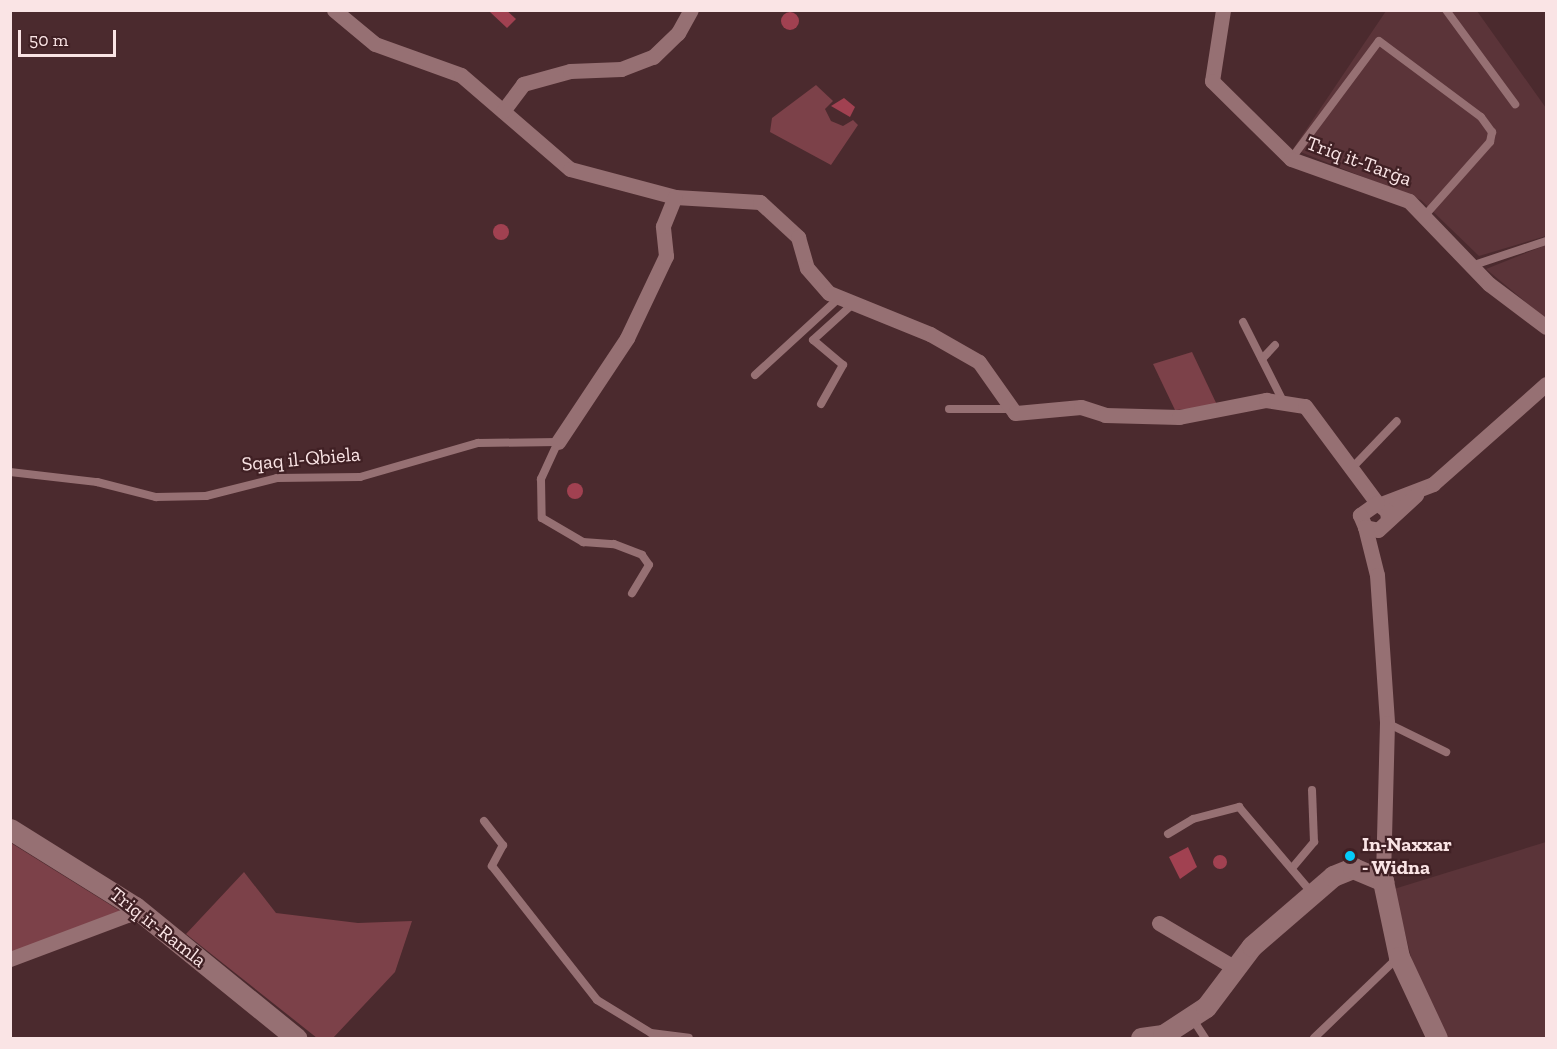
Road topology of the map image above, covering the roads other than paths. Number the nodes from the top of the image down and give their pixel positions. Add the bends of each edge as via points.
1 (334, 10) edge
2 (691, 10) edge
3 (1223, 10) edge
4 (1446, 10) edge
5 (1515, 104) dead end
6 (503, 111) junction
7 (1291, 159) junction
8 (675, 197) junction
9 (1426, 214) junction
10 (1546, 241) edge
11 (1474, 265) junction
12 (847, 300) junction
13 (1243, 322) dead end
14 (1546, 327) edge
15 (1275, 345) dead end
16 (1262, 360) junction
17 (755, 375) dead end
18 (1546, 384) edge
19 (1284, 403) junction
20 (820, 404) dead end
21 (949, 409) dead end
22 (1014, 409) junction
23 (1397, 421) dead end
24 (558, 442) junction
25 (10, 472) edge
26 (1352, 472) junction
27 (1420, 491) junction
28 (1379, 504) junction
29 (1362, 510) junction
30 (1385, 524) junction
31 (1365, 527) junction
32 (1377, 575) junction
33 (632, 592) dead end
34 (1387, 723) junction
35 (1446, 752) dead end
36 (1312, 790) dead end
37 (484, 821) dead end
38 (10, 829) edge
39 (1168, 834) dead end
40 (1293, 867) junction
41 (1383, 881) junction
42 (1312, 894) junction
43 (135, 907) junction
44 (1160, 923) dead end
45 (1399, 957) junction
46 (10, 959) edge
47 (1235, 968) junction
48 (1191, 1016) junction
49 (296, 1038) edge
50 (689, 1038) edge
51 (1141, 1038) edge
52 (1205, 1038) edge
53 (1314, 1038) edge
54 (1437, 1038) edge

1 - 6 street via 375,44 461,75
2 - 6 street via 678,33 652,57 621,69 570,71 528,81
3 - 7 street, Triq it-Tarġa via 1212,81
4 - 5 lane
6 - 8 street via 570,169
7 - 9 street, Triq it-Tarġa via 1409,201
7 - 9 lane via 1379,41 1481,117 1492,132 1490,142
8 - 12 street via 760,202 798,237 807,268
8 - 24 street via 663,226 666,256 627,338
9 - 11 street, Triq it-Tarġa
10 - 11 lane
11 - 14 street, Triq it-Tarġa via 1489,284
12 - 17 lane
12 - 20 lane via 813,340 843,365
12 - 22 street via 930,334 979,363
13 - 16 lane
15 - 16 lane
16 - 19 lane
18 - 27 street
19 - 22 street via 1266,400 1179,417 1105,415 1081,407
19 - 26 street via 1305,406
21 - 22 lane
23 - 26 lane
24 - 25 lane, Sqaq il-Qbiela via 478,443 360,477 277,478 207,496 156,497 97,483
24 - 33 lane via 541,479 542,518 583,542 614,544 642,555 649,565
26 - 28 street
26 - 29 street
27 - 28 street
27 - 30 street
28 - 29 street
28 - 30 street
29 - 31 street
30 - 31 street
30 - 32 street
31 - 32 street
32 - 34 street
34 - 35 lane
34 - 41 street
36 - 40 lane via 1314,842
37 - 50 lane via 503,845 492,866 597,1000 651,1033
38 - 43 main road, Triq ir-Ramla
39 - 40 lane via 1193,819 1239,807
40 - 42 lane
41 - 42 main road via 1353,868
41 - 45 main road
42 - 47 main road via 1252,946
43 - 46 street via 127,915
43 - 49 main road, Triq ir-Ramla
44 - 47 street
45 - 53 lane
45 - 54 main road
47 - 48 main road via 1206,1007
48 - 51 main road via 1163,1035
48 - 52 lane

